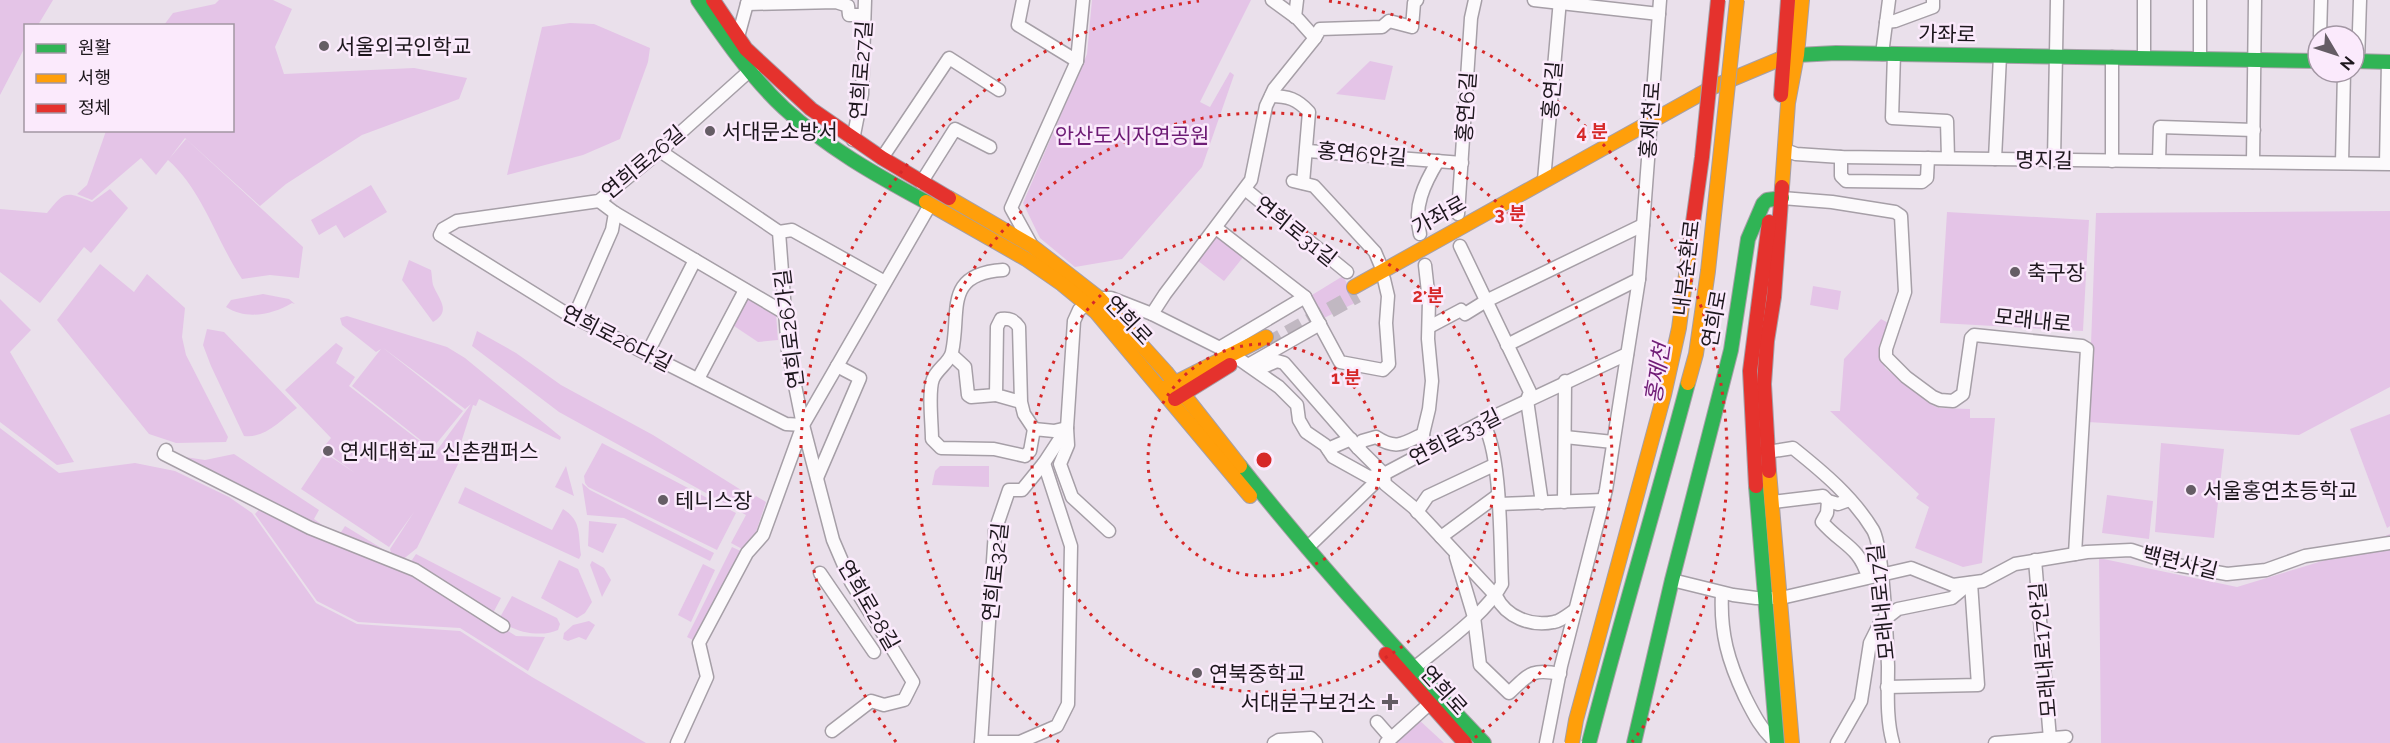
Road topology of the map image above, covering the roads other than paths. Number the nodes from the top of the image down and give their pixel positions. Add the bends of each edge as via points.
1 (698, 0) edge
2 (713, 0) edge
3 (865, 0) edge
4 (1023, 0) edge
5 (1083, 0) edge
6 (1298, 0) edge
7 (1417, 0) edge
8 (1475, 0) edge
9 (1534, 0) edge
10 (1660, 0) edge
11 (1718, 0) edge
12 (1737, 0) edge
13 (1788, 0) edge
14 (1802, 0) edge
15 (1889, 0) edge
16 (1933, 0) edge
17 (2057, 0) edge
18 (2144, 0) edge
19 (2200, 0) edge
20 (2255, 0) edge
21 (2321, 0) edge
22 (2360, 0) edge
23 (747, 2) edge
24 (800, 2) edge
25 (1560, 2) edge
26 (1277, 4) edge
27 (1659, 14) junction
28 (864, 15) junction
29 (1295, 17) junction
30 (1886, 22) junction
31 (2320, 24) edge
32 (2358, 24) edge
33 (738, 37) junction
34 (1315, 38) junction
35 (1888, 54) junction
36 (2000, 56) junction
37 (1790, 57) junction
38 (2057, 57) junction
39 (2112, 57) junction
40 (2144, 58) junction
41 (2200, 59) junction
42 (2256, 60) junction
43 (1077, 61) junction
44 (2306, 61) edge
45 (2366, 61) edge
46 (2389, 62) edge
47 (754, 66) junction
48 (2344, 84) edge
49 (999, 90) dead end
50 (1271, 96) junction
51 (1651, 120) junction
52 (2254, 130) junction
53 (853, 140) junction
54 (990, 147) dead end
55 (660, 150) junction
56 (1785, 150) junction
57 (1308, 151) junction
58 (1841, 157) junction
59 (882, 158) junction
60 (1928, 158) junction
61 (1948, 158) junction
62 (1995, 159) junction
63 (2054, 160) junction
64 (1438, 161) junction
65 (2112, 161) junction
66 (2159, 161) junction
67 (1462, 162) junction
68 (2253, 162) junction
69 (2342, 163) junction
70 (2388, 164) edge
71 (1544, 180) junction
72 (921, 183) junction
73 (1245, 189) junction
74 (1778, 198) junction
75 (599, 201) junction
76 (930, 205) junction
77 (615, 213) junction
78 (1458, 214) dead end
79 (1643, 225) junction
80 (1216, 228) junction
81 (779, 232) junction
82 (1420, 234) dead end
83 (440, 235) joint
84 (1748, 239) junction
85 (1766, 243) junction
86 (1032, 246) junction
87 (1460, 246) dead end
88 (695, 260) junction
89 (1425, 265) dead end
90 (1003, 270) dead end
91 (1347, 272) dead end
92 (1384, 275) junction
93 (1639, 279) junction
94 (885, 282) junction
95 (745, 290) junction
96 (1355, 291) tunnel mouth
97 (1305, 297) junction
98 (1099, 298) junction
99 (1486, 302) junction
100 (1086, 304) junction
101 (785, 313) junction
102 (1152, 314) junction
103 (574, 317) junction
104 (1320, 324) junction
105 (1429, 327) junction
106 (1266, 341) tunnel mouth
107 (1507, 345) junction
108 (647, 354) junction
109 (1627, 354) junction
110 (952, 355) junction
111 (1239, 359) junction
112 (837, 366) junction
113 (698, 379) junction
114 (1566, 381) junction
115 (1172, 392) junction
116 (996, 395) junction
117 (1527, 400) junction
118 (1022, 402) junction
119 (1482, 422) junction
120 (803, 425) junction
121 (1066, 428) junction
122 (1034, 429) junction
123 (1423, 434) junction
124 (1565, 437) junction
125 (1613, 442) junction
126 (1354, 443) junction
127 (1328, 449) junction
128 (166, 450) dead end
129 (1424, 452) junction
130 (1767, 452) junction
131 (1044, 463) junction
132 (1494, 465) junction
133 (1384, 474) junction
134 (817, 478) junction
135 (1499, 500) junction
136 (1603, 500) junction
137 (1849, 500) junction
138 (1828, 501) junction
139 (1564, 502) junction
140 (1773, 502) junction
141 (1542, 503) junction
142 (1417, 512) junction
143 (1109, 531) dead end
144 (1441, 537) junction
145 (2390, 543) edge
146 (1307, 548) junction
147 (1455, 553) junction
148 (2074, 554) junction
149 (2036, 560) junction
150 (820, 573) dead end
151 (1881, 574) junction
152 (1868, 578) junction
153 (1672, 580) junction
154 (1971, 583) junction
155 (1722, 593) junction
156 (1496, 596) junction
157 (1766, 598) junction
158 (1781, 598) junction
159 (1575, 610) junction
160 (1474, 617) junction
161 (1884, 619) junction
162 (503, 626) dead end
163 (874, 651) dead end
164 (1413, 669) junction
165 (1560, 674) junction
166 (1887, 687) junction
167 (1428, 705) junction
168 (1377, 722) dead end
169 (832, 731) dead end
170 (2066, 737) dead end
171 (2050, 739) junction
172 (1388, 741) edge
173 (677, 743) edge
174 (981, 743) edge
175 (1274, 743) edge
176 (1316, 743) edge
177 (1465, 743) edge
178 (1484, 743) edge
179 (1546, 743) edge
180 (1572, 743) edge
181 (1589, 743) edge
182 (1634, 743) edge
183 (1777, 743) edge
184 (1792, 743) edge
185 (1837, 743) edge
186 (1893, 743) edge
187 (1995, 743) edge

1 - 47 main road, 연희로 via 718,32
2 - 33 main road, 연희로
3 - 28 street, 연희로27길
4 - 43 street via 1018,25
5 - 43 street
6 - 29 street
7 - 34 street via 1412,27 1389,21 1382,27 1320,29
8 - 67 street, 홍연6길
9 - 25 street
10 - 27 street, 홍제천로
11 - 180 main road, 내부순환로, bridge via 1679,328
12 - 181 main road, 내부순환로, bridge via 1696,354
13 - 37 main road
14 - 37 main road
15 - 30 street
16 - 30 street via 1933,7
17 - 38 street
18 - 40 street
19 - 41 street
20 - 42 street
21 - 31 street
22 - 32 street
23 - 24 street
23 - 33 street
24 - 28 street via 836,2 848,6 849,15
25 - 27 street
25 - 71 street, 홍연길
26 - 29 street
27 - 51 street, 홍제천로
28 - 53 street, 연희로27길 via 862,94
29 - 34 street
30 - 35 street
33 - 47 main road, 연희로
34 - 50 street, 연희로31길
35 - 36 main road, 가좌로
35 - 37 main road, 가좌로
35 - 61 street, 가좌로 via 1892,118 1947,121
36 - 38 main road, 가좌로
36 - 62 street, 가좌로
37 - 51 main road, 가좌로, bridge via 1754,68
37 - 56 main road
37 - 74 main road
38 - 39 main road, 가좌로
38 - 63 street
39 - 40 main road, 가좌로
39 - 65 street
40 - 41 main road, 가좌로
41 - 42 main road, 가좌로
42 - 44 main road, 가좌로
42 - 52 street
43 - 86 street via 1011,208
45 - 46 main road
46 - 70 street
47 - 53 main road, 연희로
47 - 55 street, 연희로26길
47 - 76 main road, 연희로 via 799,121
48 - 69 street
49 - 59 street via 949,58
50 - 57 street, 홍연6안길 via 1288,96 1309,112
50 - 73 street, 연희로31길 via 1251,180
51 - 71 main road, 가좌로
51 - 79 street, 홍제천로
51 - 92 main road via 1637,136
52 - 66 street via 2160,127
52 - 68 street
53 - 59 main road, 연희로
54 - 72 street via 955,129
55 - 75 street, 연희로26길
55 - 81 street
56 - 58 street, 명지길
56 - 74 main road
57 - 64 street, 홍연6안길
57 - 92 street via 1298,182 1314,186 1375,252
58 - 60 street, 명지길
58 - 60 street via 1841,176 1846,181 1922,182 1927,178
59 - 72 main road, 연희로
60 - 61 street, 명지길
61 - 62 street, 명지길
62 - 63 street, 명지길
63 - 65 street, 명지길
64 - 67 street, 홍연6안길
64 - 82 street, 가좌로 via 1428,177 1416,214
65 - 66 street, 명지길
66 - 68 street, 명지길
67 - 78 street, 홍연6길
68 - 69 street, 명지길
69 - 70 street, 명지길
71 - 92 main road, 가좌로
72 - 86 main road, 연희로
73 - 80 street, 연희로31길
73 - 91 street, 연희로31길
74 - 84 main road, 연희로 via 1763,204
74 - 85 main road
74 - 130 main road via 1764,384
74 - 148 street, 모래내로 via 1832,202 1901,216 1905,292 1886,357 1936,398 1953,401 1964,394 1974,335 2087,349
75 - 77 street
75 - 83 street, 연희로26길 via 457,221
76 - 94 street
76 - 100 main road, 연희로 via 1028,261
77 - 88 street
77 - 103 street via 612,230
79 - 93 street, 홍제천로
79 - 99 street
80 - 97 street
80 - 102 street, 연희로31길
81 - 94 street via 792,230
81 - 101 street, 연희로26가길
83 - 103 street, 연희로26다길
84 - 85 main road via 1759,234
84 - 153 main road, 연희로 via 1731,350
85 - 157 main road via 1750,371
86 - 98 main road, 연희로
87 - 99 street
88 - 95 street
88 - 108 street
89 - 105 street
90 - 110 street via 976,274 960,290
92 - 96 main road, 가좌로
92 - 104 street via 1389,364 1383,370 1340,362
93 - 107 street
93 - 109 street, 홍제천로
94 - 112 street
95 - 101 street
95 - 113 street
97 - 104 street
97 - 111 street
98 - 100 street
98 - 102 street via 1111,298
98 - 115 main road, 연희로
99 - 105 street
99 - 107 street
100 - 115 main road, 연희로
100 - 121 street, 연희로32길 via 1074,321
101 - 120 street, 연희로26가길 via 788,351
102 - 111 street
103 - 108 street, 연희로26다길
104 - 111 street
105 - 123 street via 1432,381
106 - 111 main road
107 - 117 street via 1530,392
108 - 113 street, 연희로26다길
109 - 114 street, 연희로33길
109 - 125 street, 홍제천로
110 - 116 street via 965,367 968,395
110 - 122 street via 932,381 932,439 936,445 994,449 1026,456
111 - 115 main road
111 - 126 street via 1284,363
111 - 127 street, 연희로33길 via 1297,405 1306,432
112 - 120 street
112 - 134 street via 860,378
113 - 120 street, 연희로26다길 via 786,424
114 - 117 street, 연희로33길
114 - 124 street
115 - 146 main road, 연희로
115 - 167 main road, 연희로
116 - 118 street
116 - 118 street via 997,327 1001,319 1008,318 1015,321 1021,334
117 - 119 street, 연희로33길
117 - 141 street, 연희로33길
118 - 122 street via 1024,414
119 - 129 street, 연희로33길
119 - 132 street via 1488,430
120 - 134 street, 연희로28길
120 - 173 street via 763,535 747,553 699,643 707,677
121 - 122 street
121 - 131 street, 연희로32길
121 - 143 street via 1068,445 1060,464 1072,497
123 - 126 street via 1401,445 1387,444 1376,437
123 - 129 street
124 - 125 street
124 - 139 street
125 - 136 street, 홍제천로
126 - 127 street
126 - 133 street
127 - 133 street, 연희로33길 via 1333,457 1370,477
128 - 162 street via 164,454 310,528 415,570
129 - 133 street, 연희로33길
130 - 137 street, 모래내로17길 via 1793,448 1834,481
130 - 140 main road
131 - 174 street, 연희로32길 via 1022,490 1009,490 995,531
131 - 174 street via 1071,546 1068,704 1057,726 1020,742
132 - 135 street
132 - 142 street via 1428,496
133 - 142 street via 1385,484
133 - 146 street, 연희로33길
134 - 169 street, 연희로28길 via 833,540 851,582 914,682 904,700 884,705 871,701
135 - 141 street
135 - 144 street
135 - 156 street via 1502,584
136 - 139 street
136 - 159 street, 홍제천로
137 - 138 street via 1838,504
137 - 151 street, 모래내로17길 via 1874,531
138 - 140 street via 1823,496
138 - 152 street via 1822,522 1858,553
139 - 141 street
140 - 158 main road
142 - 144 street
144 - 147 street
145 - 148 street, 백련사길 via 2305,555 2266,570 2227,574 2177,565 2131,550
146 - 164 main road, 연희로
147 - 156 street
147 - 160 street
148 - 149 street, 백련사길
149 - 154 street, 백련사길 via 2015,564
149 - 171 street, 모래내로17안길
150 - 163 street
151 - 152 street, 백련사길
151 - 154 street, 백련사길 via 1911,568 1953,585
151 - 161 street, 모래내로17길
152 - 158 street, 백련사길
153 - 155 street
153 - 182 main road, 연희로
154 - 161 street via 1952,598 1898,609
154 - 166 street via 1978,685
155 - 157 street
155 - 183 street via 1724,643 1731,667 1765,733
156 - 159 street via 1522,621 1555,622
156 - 160 street
157 - 158 street
157 - 183 main road
158 - 184 main road
159 - 165 street, 홍제천로
160 - 164 street
160 - 165 street via 1480,665 1509,693 1526,677 1541,670
161 - 166 street, 모래내로17길
161 - 185 street via 1870,643 1861,701
164 - 178 main road, 연희로
165 - 179 street, 홍제천로
166 - 186 street, 모래내로17길
167 - 172 street
167 - 177 main road, 연희로
168 - 172 street
170 - 171 street, 모래내로17안길
171 - 187 street, 모래내로17안길
175 - 176 street via 1311,738

